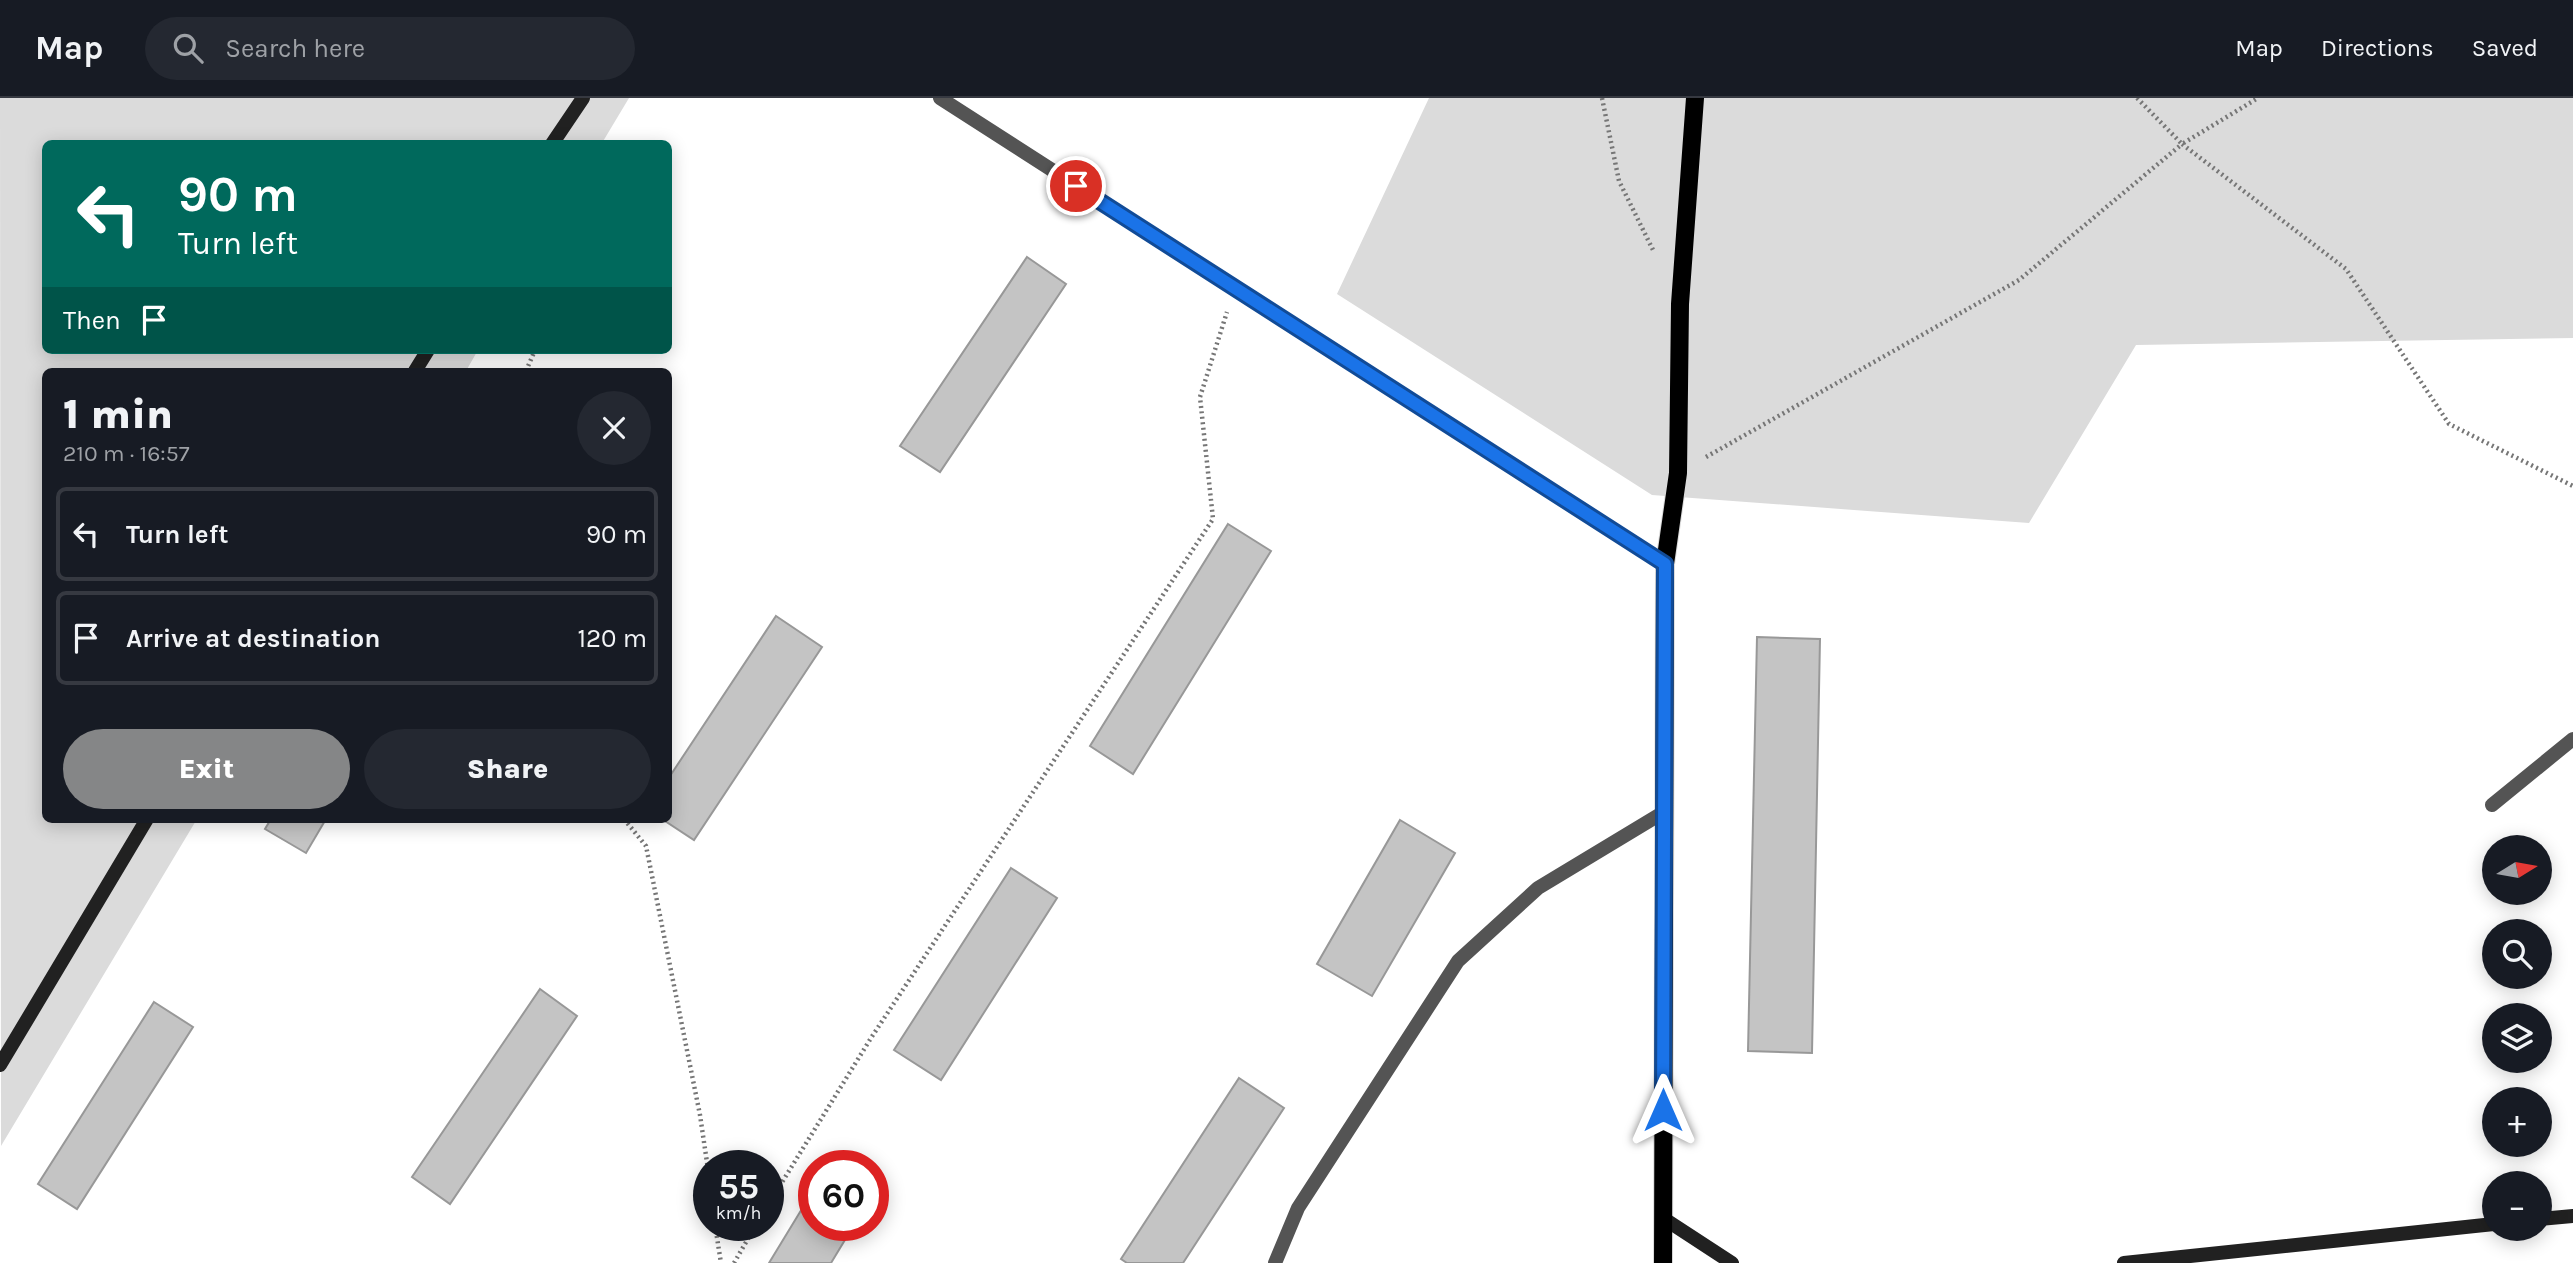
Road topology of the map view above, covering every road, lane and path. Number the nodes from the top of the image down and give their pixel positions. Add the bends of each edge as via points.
1 (583, 98) edge
2 (940, 98) edge
3 (1602, 98) edge
4 (1695, 98) edge
5 (2137, 98) edge
6 (2258, 98) edge
7 (555, 140) edge
8 (2182, 144) junction
9 (1656, 255) dead end
10 (1234, 288) junction
11 (1678, 473) junction
12 (2573, 486) edge
13 (1665, 564) junction
14 (2573, 739) edge
15 (2492, 805) dead end
16 (1664, 812) junction
17 (145, 823) edge
18 (627, 823) edge
19 (0, 1065) edge
20 (705, 1150) edge
21 (784, 1179) edge
22 (2573, 1216) edge
23 (1663, 1218) junction
24 (2552, 1218) edge
25 (2482, 1225) edge
26 (717, 1241) edge
27 (747, 1241) edge
28 (720, 1263) edge
29 (734, 1263) edge
30 (1275, 1263) edge
31 (1662, 1263) edge
32 (1732, 1263) edge
33 (2124, 1263) edge

1 - 7 street
2 - 10 street
3 - 9 path via 1619,181
4 - 11 main road via 1680,304
5 - 8 path
6 - 8 path
8 - 11 path via 2019,280
8 - 12 path via 2346,269 2449,424
10 - 13 street
10 - 21 path via 1200,397 1213,519 871,1038
11 - 13 main road
13 - 16 main road
14 - 15 street
16 - 23 main road
16 - 30 street via 1538,888 1458,961 1298,1208
17 - 19 street
18 - 20 path via 646,846
22 - 24 street
23 - 31 main road
23 - 32 street
25 - 33 street
26 - 28 path
27 - 29 path

